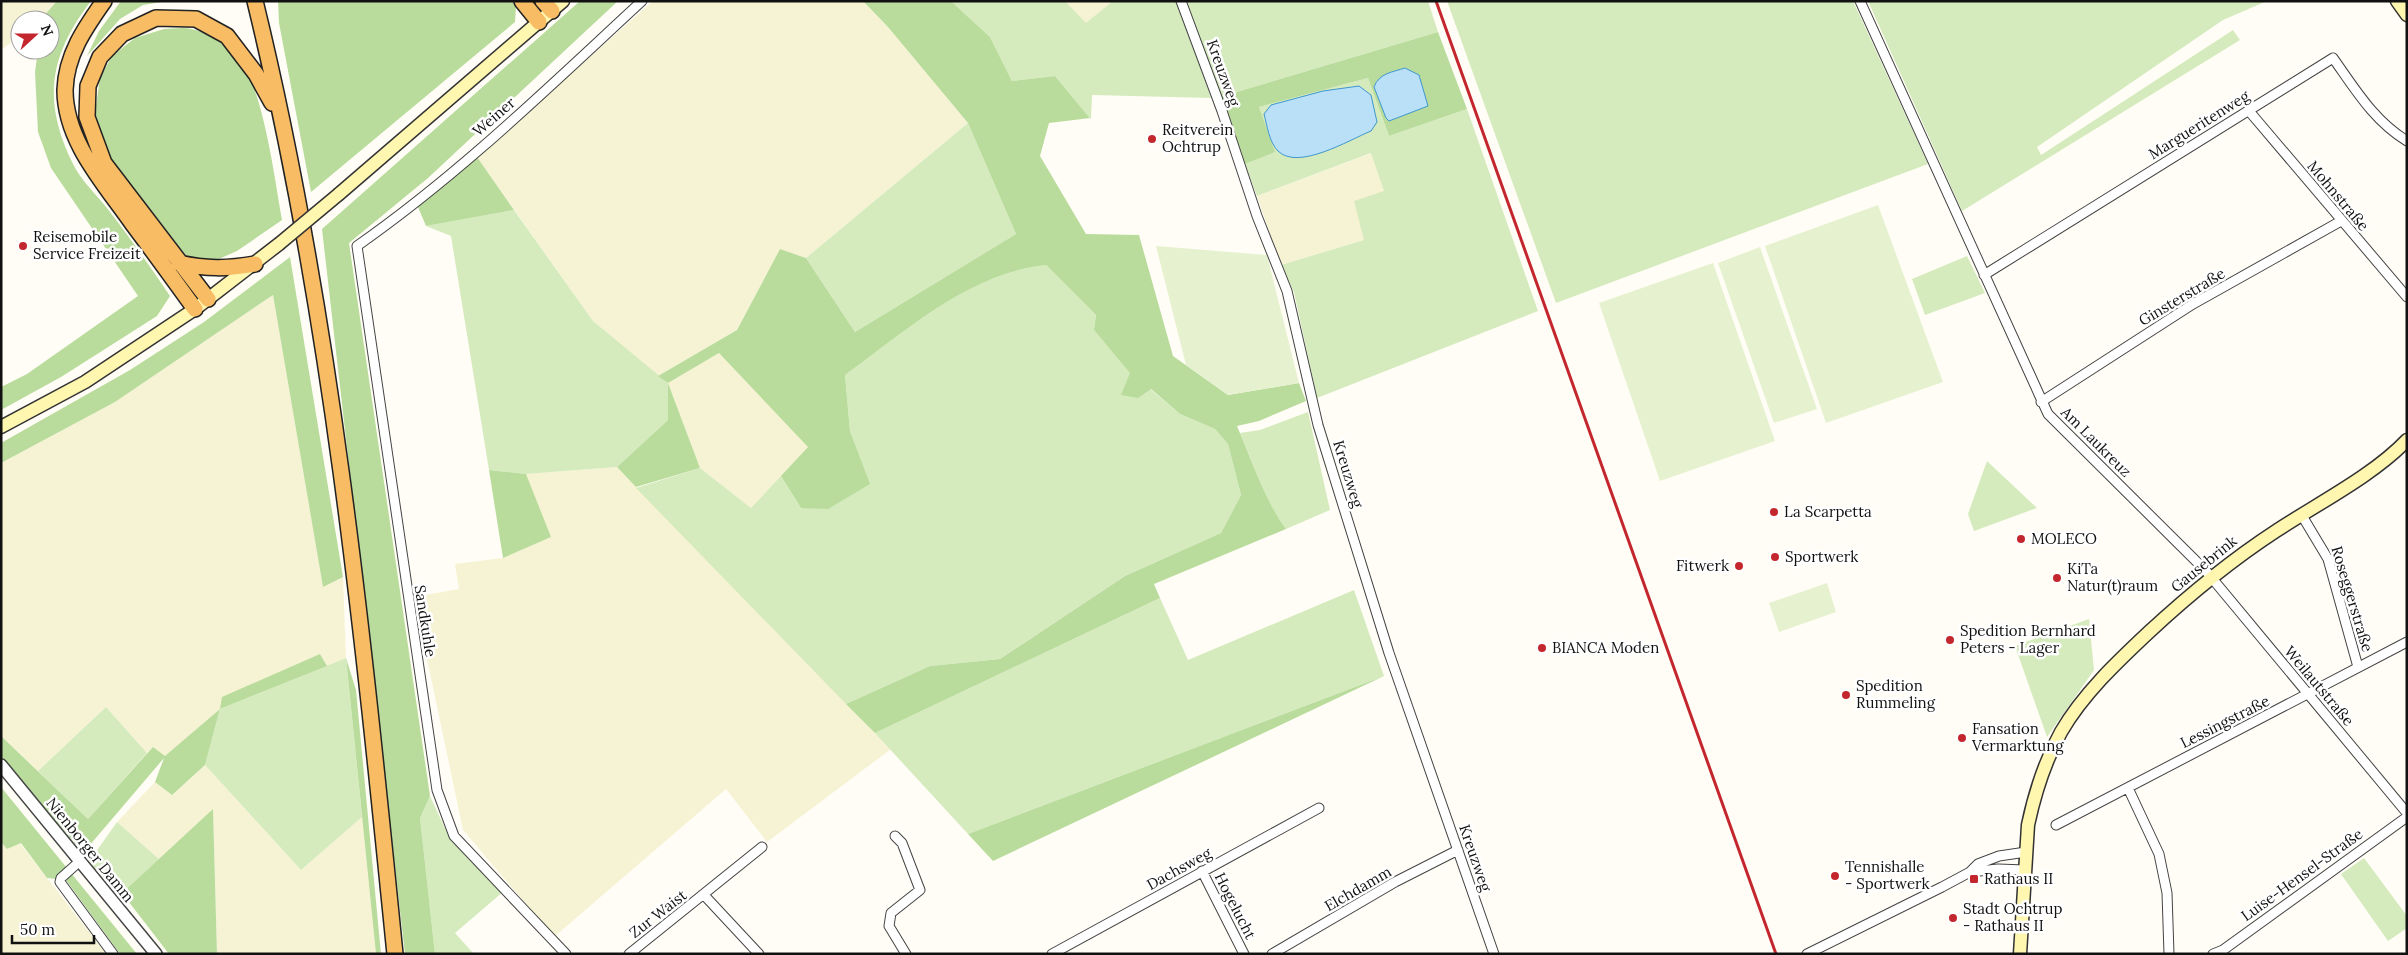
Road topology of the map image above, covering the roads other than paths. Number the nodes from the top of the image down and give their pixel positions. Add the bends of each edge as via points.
1 (104, 1) edge
2 (255, 1) edge
3 (263, 1) edge
4 (522, 1) edge
5 (642, 1) edge
6 (1181, 1) edge
7 (1860, 1) edge
8 (2397, 1) edge
9 (553, 4) edge
10 (2407, 15) edge
11 (260, 21) junction
12 (539, 22) junction
13 (2248, 111) junction
14 (281, 120) junction
15 (2407, 141) edge
16 (2340, 221) junction
17 (357, 246) joint
18 (179, 263) junction
19 (254, 264) junction
20 (1984, 275) junction
21 (2407, 297) edge
22 (208, 299) junction
23 (194, 309) junction
24 (2041, 402) junction
25 (1, 427) edge
26 (2407, 440) edge
27 (2301, 514) junction
28 (2211, 577) junction
29 (2407, 642) edge
30 (2358, 667) junction
31 (2308, 695) junction
32 (1, 765) edge
33 (2128, 788) junction
34 (1319, 808) dead end
35 (2407, 813) edge
36 (2407, 817) edge
37 (2056, 825) dead end
38 (894, 836) dead end
39 (762, 847) dead end
40 (1458, 850) junction
41 (2026, 852) junction
42 (80, 861) junction
43 (2025, 870) junction
44 (1202, 871) junction
45 (1970, 872) junction
46 (704, 895) junction
47 (113, 954) edge
48 (156, 954) edge
49 (395, 954) edge
50 (566, 954) edge
51 (630, 954) edge
52 (759, 954) edge
53 (906, 954) edge
54 (1052, 954) edge
55 (1244, 954) edge
56 (1272, 954) edge
57 (1494, 954) edge
58 (1807, 954) edge
59 (2020, 954) edge
60 (2169, 954) edge
61 (2213, 954) edge

1 - 23 highway via 82,32 70,61 65,90 68,118 85,157
2 - 11 highway
3 - 11 highway
4 - 12 highway
5 - 17 street, Weiner via 428,193
6 - 40 street, Kreuzweg via 1287,291 1333,476 1389,654
7 - 20 street, Am Laukreuz
8 - 10 main road
9 - 12 main road
11 - 14 highway
12 - 19 main road, bridge
13 - 15 street, Margueritenweg via 2333,58 2371,112 2389,130
13 - 16 street, Mohnstraße
13 - 20 street, Margueritenweg
14 - 18 highway via 256,74 227,36 196,19 156,18 122,34 100,57 88,86 87,117 104,162
14 - 49 highway via 338,456
16 - 21 street, Mohnstraße
16 - 24 street, Ginsterstraße via 2193,304
17 - 50 street, Sandkuhle via 437,790 454,836
18 - 19 highway via 205,269 230,269
18 - 22 highway
19 - 22 main road
20 - 24 street, Am Laukreuz
22 - 23 main road
23 - 25 main road via 85,382
24 - 28 street, Am Laukreuz via 2048,414
26 - 27 main road, Gausebrink via 2378,464
27 - 28 main road, Gausebrink
27 - 30 street, Roseggerstraße via 2328,559
28 - 31 street, Weilautstraße
28 - 41 main road, Gausebrink via 2129,650 2072,716 2040,779 2028,825
29 - 30 street, Lessingstraße
30 - 31 street, Lessingstraße
31 - 33 street, Lessingstraße
31 - 35 street, Weilautstraße
32 - 42 street, Nienborger Damm
33 - 37 street, Lessingstraße
33 - 60 street via 2159,854 2167,892
34 - 44 street, Dachsweg
36 - 61 street, Luise-Hensel-Straße via 2223,950
38 - 53 street via 902,843 920,890 891,912 889,926
39 - 46 street, Zur Waist
40 - 56 street, Elchdamm via 1395,882
40 - 57 street, Kreuzweg
41 - 43 main road, Gausebrink
41 - 45 street via 1999,856 1978,864
42 - 47 street via 60,882
42 - 48 street, Nienborger Damm
43 - 45 street
43 - 59 main road, Gausebrink
44 - 54 street, Dachsweg
44 - 55 street, Hogelucht
45 - 58 street
46 - 51 street, Zur Waist
46 - 52 street, Zur Waist

